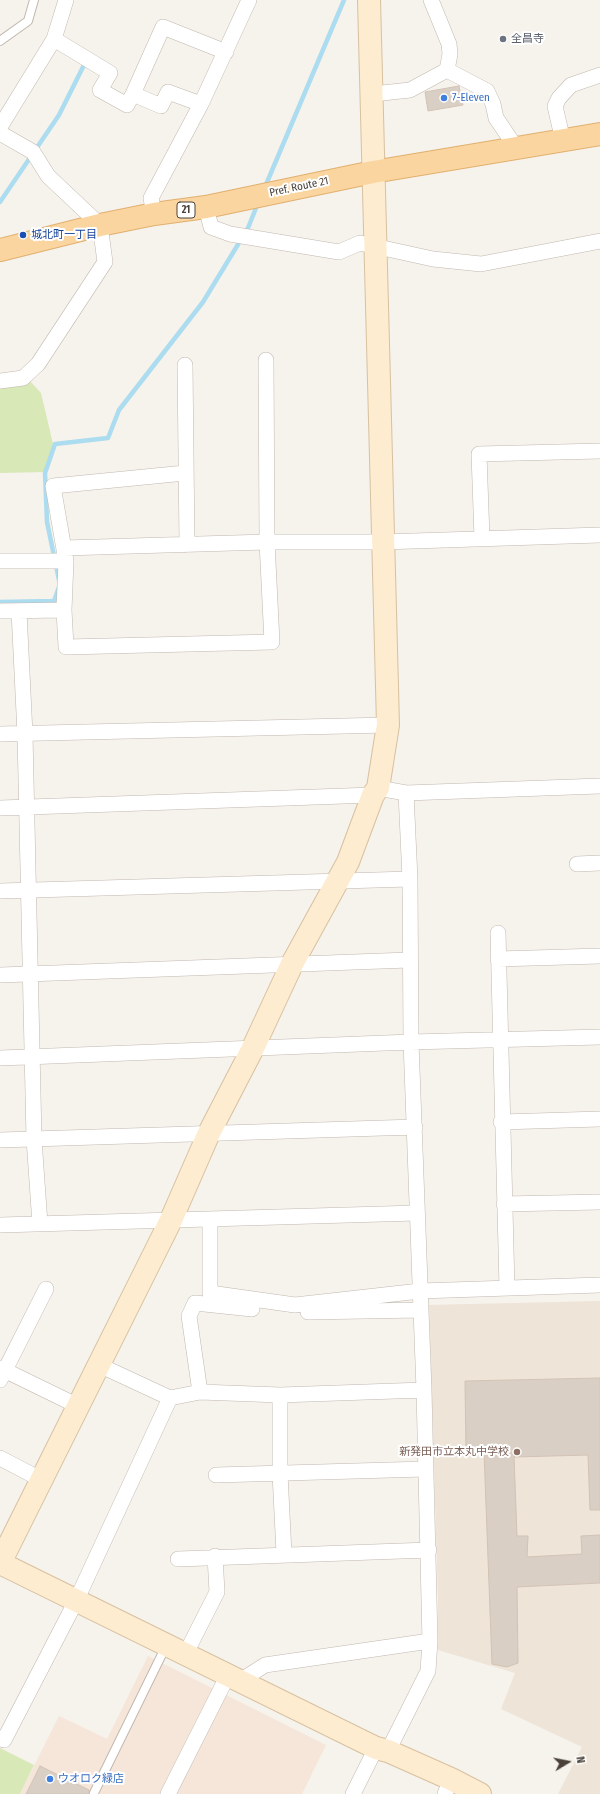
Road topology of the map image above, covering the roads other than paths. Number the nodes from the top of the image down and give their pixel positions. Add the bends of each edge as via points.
1 (34, 0) edge
2 (66, 0) edge
3 (249, 0) edge
4 (369, 0) edge
5 (431, 0) edge
6 (54, 39) junction
7 (0, 41) edge
8 (226, 52) junction
9 (447, 70) junction
10 (600, 75) edge
11 (133, 94) junction
12 (373, 94) junction
13 (201, 104) junction
14 (0, 127) edge
15 (0, 133) edge
16 (600, 134) edge
17 (563, 140) junction
18 (517, 149) junction
19 (372, 172) junction
20 (206, 206) junction
21 (154, 214) junction
22 (100, 225) junction
23 (600, 241) edge
24 (377, 247) junction
25 (0, 250) edge
26 (266, 360) dead end
27 (185, 365) dead end
28 (0, 381) edge
29 (600, 451) edge
30 (185, 473) junction
31 (600, 535) edge
32 (482, 538) junction
33 (267, 542) junction
34 (382, 542) junction
35 (187, 545) junction
36 (65, 554) junction
37 (0, 561) edge
38 (64, 610) junction
39 (0, 611) edge
40 (19, 611) junction
41 (388, 725) junction
42 (0, 734) edge
43 (25, 734) junction
44 (600, 786) edge
45 (375, 792) junction
46 (406, 793) junction
47 (27, 807) junction
48 (0, 808) edge
49 (600, 863) edge
50 (577, 864) dead end
51 (410, 879) junction
52 (336, 881) junction
53 (28, 890) junction
54 (0, 891) edge
55 (498, 933) dead end
56 (600, 956) edge
57 (498, 959) junction
58 (409, 960) junction
59 (292, 964) junction
60 (30, 974) junction
61 (0, 975) edge
62 (600, 1037) edge
63 (499, 1040) junction
64 (411, 1042) junction
65 (253, 1048) junction
66 (32, 1057) junction
67 (0, 1058) edge
68 (600, 1119) edge
69 (501, 1122) junction
70 (415, 1126) junction
71 (210, 1133) junction
72 (34, 1139) junction
73 (0, 1140) edge
74 (600, 1202) edge
75 (504, 1204) junction
76 (417, 1213) junction
77 (210, 1219) junction
78 (171, 1220) junction
79 (40, 1224) junction
80 (0, 1225) edge
81 (600, 1285) edge
82 (507, 1288) junction
83 (46, 1289) dead end
84 (420, 1291) junction
85 (421, 1310) junction
86 (98, 1365) junction
87 (2, 1373) edge
88 (424, 1390) junction
89 (200, 1392) junction
90 (280, 1395) junction
91 (170, 1398) junction
92 (78, 1406) junction
93 (0, 1458) edge
94 (425, 1469) junction
95 (280, 1473) junction
96 (216, 1475) dead end
97 (42, 1480) junction
98 (429, 1550) junction
99 (284, 1554) junction
100 (215, 1556) junction
101 (178, 1559) dead end
102 (0, 1563) edge
103 (76, 1601) junction
104 (430, 1641) junction
105 (177, 1649) junction
106 (234, 1678) junction
107 (0, 1738) edge
108 (382, 1750) junction
109 (448, 1786) edge
110 (94, 1793) dead end
111 (168, 1794) edge
112 (353, 1794) edge
113 (480, 1794) edge

1 - 7 lane via 28,21
2 - 6 street
3 - 8 street
4 - 12 street
5 - 9 street via 448,44 450,54
6 - 11 street via 110,73 100,90 127,105
6 - 14 street
8 - 11 street via 163,27
8 - 13 street
9 - 12 street via 410,90
9 - 18 street via 487,91 496,118
10 - 17 street via 571,85 559,98 555,106
11 - 13 street via 161,106 168,92
12 - 19 street
13 - 21 street via 151,198
15 - 22 street via 33,152 48,176
16 - 17 main road, Pref. Route 21 / 21
17 - 18 main road, Pref. Route 21 / 21
18 - 19 main road, Pref. Route 21 / 21
19 - 20 main road, Pref. Route 21 / 21
19 - 24 street
20 - 21 main road, Pref. Route 21 / 21
20 - 24 street via 211,227 230,234 340,252 360,243
21 - 22 main road, Pref. Route 21 / 21
22 - 25 main road, Pref. Route 21 / 21
22 - 28 street via 105,262 38,364 24,378
23 - 24 street via 481,264 433,259
24 - 34 street
26 - 33 street
27 - 30 street
29 - 32 street via 479,454
30 - 35 street
30 - 36 street via 54,486
31 - 32 street
32 - 34 street
33 - 34 street
33 - 35 street
33 - 38 street via 272,642 66,647
34 - 41 street
35 - 36 street
36 - 37 street
36 - 38 street
38 - 40 street
39 - 40 street
40 - 43 street
41 - 43 street
41 - 45 street
42 - 43 street
43 - 47 street
44 - 46 street
45 - 46 street
45 - 47 street
45 - 52 street via 348,862
46 - 51 street
47 - 48 street
47 - 53 street
49 - 50 street
51 - 52 street
51 - 58 street
52 - 53 street
52 - 59 street
53 - 54 street
53 - 60 street
55 - 57 street
56 - 57 street
57 - 63 street
58 - 59 street
58 - 64 street
59 - 60 street
59 - 65 street
60 - 61 street
60 - 66 street
62 - 63 street
63 - 64 street
63 - 69 street
64 - 65 street
64 - 70 street
65 - 66 street
65 - 71 street
66 - 67 street
66 - 72 street
68 - 69 street
69 - 75 street
70 - 71 street
70 - 76 street
71 - 72 street
71 - 78 street
72 - 73 street
72 - 79 street
74 - 75 street
75 - 82 street
76 - 77 street
76 - 84 street
77 - 78 street
77 - 84 street via 210,1293 295,1305
78 - 79 street
78 - 86 street
79 - 80 street
81 - 82 street
82 - 84 street
83 - 87 street
84 - 85 street
85 - 88 street
85 - 89 street via 291,1312 195,1303 189,1316
86 - 91 street
86 - 92 street
87 - 92 street
88 - 90 street
88 - 94 street
89 - 90 street
89 - 91 street
90 - 95 street
91 - 103 street
92 - 97 street
93 - 97 street
94 - 95 street
94 - 98 street
95 - 96 street
95 - 99 street
97 - 102 street
98 - 99 street
98 - 104 street
99 - 100 street
100 - 101 street
100 - 105 street via 218,1592
102 - 103 street
103 - 105 street
103 - 107 street via 4,1740
104 - 106 street via 265,1665
104 - 108 street via 428,1671
105 - 106 street
105 - 110 lane via 139,1702
106 - 108 street
106 - 111 street
108 - 109 street
108 - 112 street
109 - 113 street

